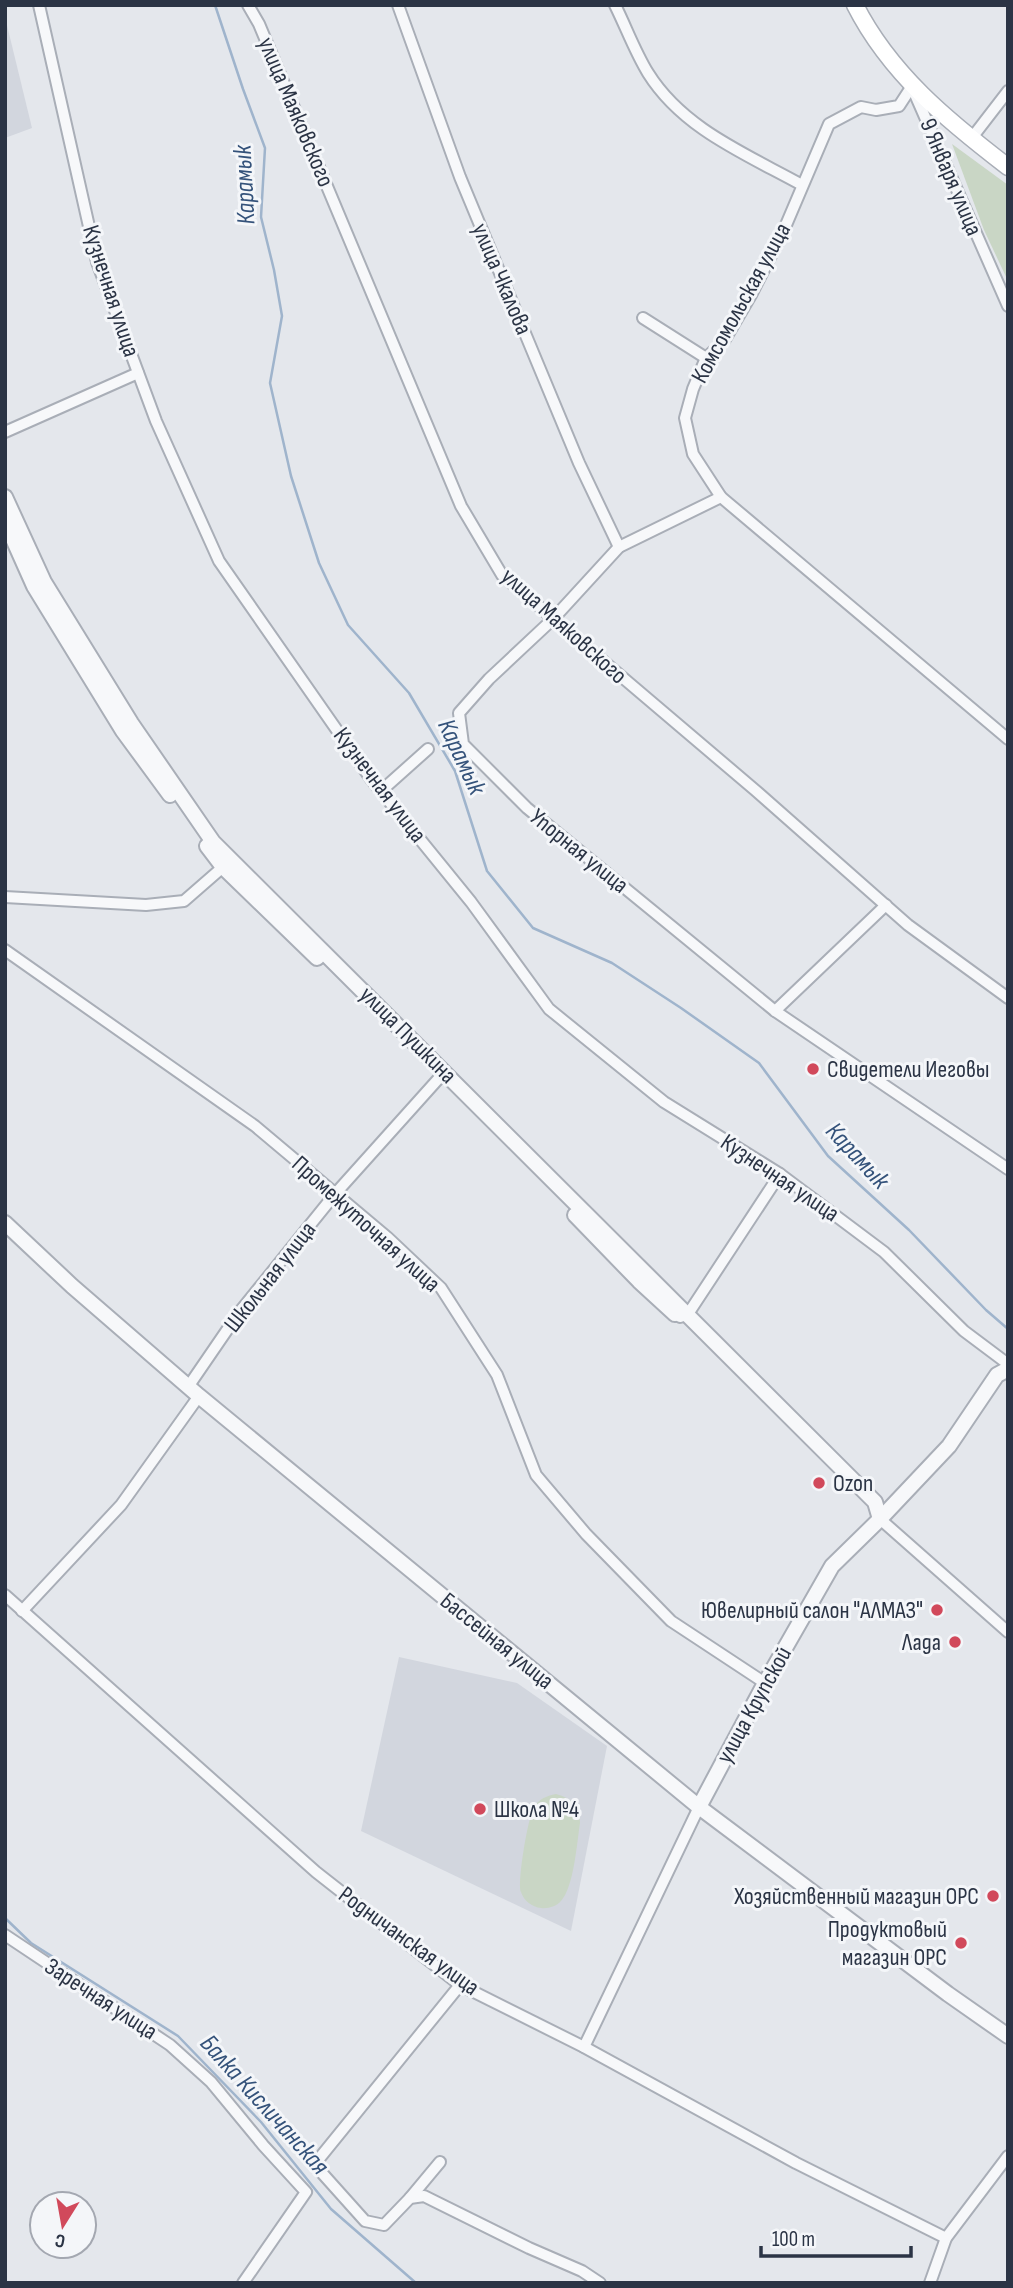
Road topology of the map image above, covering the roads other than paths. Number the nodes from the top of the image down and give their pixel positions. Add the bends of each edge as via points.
1 (39, 5) edge
2 (248, 5) edge
3 (398, 5) edge
4 (615, 5) edge
5 (855, 5) edge
6 (863, 5) edge
7 (914, 84) junction
8 (1008, 91) edge
9 (974, 136) junction
10 (1008, 158) edge
11 (1008, 167) edge
12 (802, 185) junction
13 (1008, 306) edge
14 (643, 318) dead end
15 (706, 358) junction
16 (138, 373) junction
17 (5, 432) edge
18 (5, 497) edge
19 (721, 497) junction
20 (5, 522) edge
21 (619, 547) junction
22 (553, 620) junction
23 (1008, 739) edge
24 (428, 749) dead end
25 (381, 791) junction
26 (223, 867) junction
27 (5, 897) edge
28 (886, 905) junction
29 (5, 950) edge
30 (1008, 998) edge
31 (775, 1011) junction
32 (440, 1077) junction
33 (1008, 1170) edge
34 (780, 1174) junction
35 (335, 1194) junction
36 (5, 1223) edge
37 (683, 1315) junction
38 (1008, 1364) edge
39 (1008, 1369) edge
40 (194, 1392) junction
41 (880, 1519) junction
42 (5, 1595) edge
43 (22, 1611) junction
44 (1008, 1632) edge
45 (765, 1683) junction
46 (699, 1807) junction
47 (5, 1936) edge
48 (460, 1985) junction
49 (1008, 2036) edge
50 (584, 2047) junction
51 (1008, 2155) edge
52 (440, 2162) dead end
53 (410, 2198) junction
54 (946, 2238) junction
55 (243, 2283) edge
56 (600, 2283) edge
57 (930, 2283) edge

1 - 16 street, Кузнечная улица via 97,262
2 - 22 street, улица Маяковского via 461,506 502,575
3 - 21 street, улица Чкалова via 460,177 579,463
4 - 12 street via 647,72 671,104 705,132
5 - 7 main road via 868,31
6 - 7 main road via 874,29
7 - 9 main road via 937,110
7 - 12 street, Комсомольская улица via 898,106 861,107 829,124
7 - 13 street, 9 Января улица
8 - 9 street
9 - 10 main road
9 - 11 main road
12 - 15 street, Комсомольская улица via 751,295 724,341
14 - 15 street
15 - 19 street, Комсомольская улица via 685,418 693,454
16 - 17 street
16 - 25 street, Кузнечная улица via 219,561
18 - 37 street, улица Пушкина via 44,582 131,723 213,842
19 - 21 street, Упорная улица
19 - 23 street, Комсомольская улица
20 - 26 street, улица Пушкина via 34,586 123,731
21 - 22 street, Упорная улица
22 - 28 street, улица Маяковского
22 - 31 street, Упорная улица via 459,713 463,744 527,808
24 - 25 street
25 - 34 street, Кузнечная улица via 471,902 549,1009 664,1102
26 - 27 street via 184,901 146,905
26 - 32 street, улица Пушкина
28 - 30 street, улица Маяковского
28 - 31 street
29 - 35 street, Промежуточная улица via 255,1126
31 - 33 street, Упорная улица
32 - 35 street, Школьная улица
32 - 37 street, улица Пушкина via 639,1281
34 - 37 street
34 - 38 street, Кузнечная улица via 884,1252 964,1331
35 - 40 street, Школьная улица via 238,1314
35 - 45 street, Промежуточная улица via 441,1288 497,1375 536,1475 586,1534 671,1621
36 - 40 street, Бассейная улица
37 - 41 street, улица Пушкина
39 - 41 street, улица Крупской via 997,1375 949,1446
40 - 43 street, Школьная улица via 121,1506
40 - 46 street, Бассейная улица
41 - 44 street, улица Пушкина
41 - 45 street, улица Крупской via 832,1566
42 - 43 street, Родничанская улица
43 - 48 street, Родничанская улица via 316,1871
45 - 46 street, улица Крупской
46 - 49 street, Бассейная улица
46 - 50 street, улица Крупской
47 - 55 street, Заречная улица via 170,2045 211,2082 306,2192
48 - 50 street, Родничанская улица
48 - 53 street via 318,2160 323,2173 365,2221 384,2225
50 - 54 street, Родничанская улица via 796,2164
51 - 54 street
52 - 53 street
53 - 56 street via 424,2196
54 - 57 street

